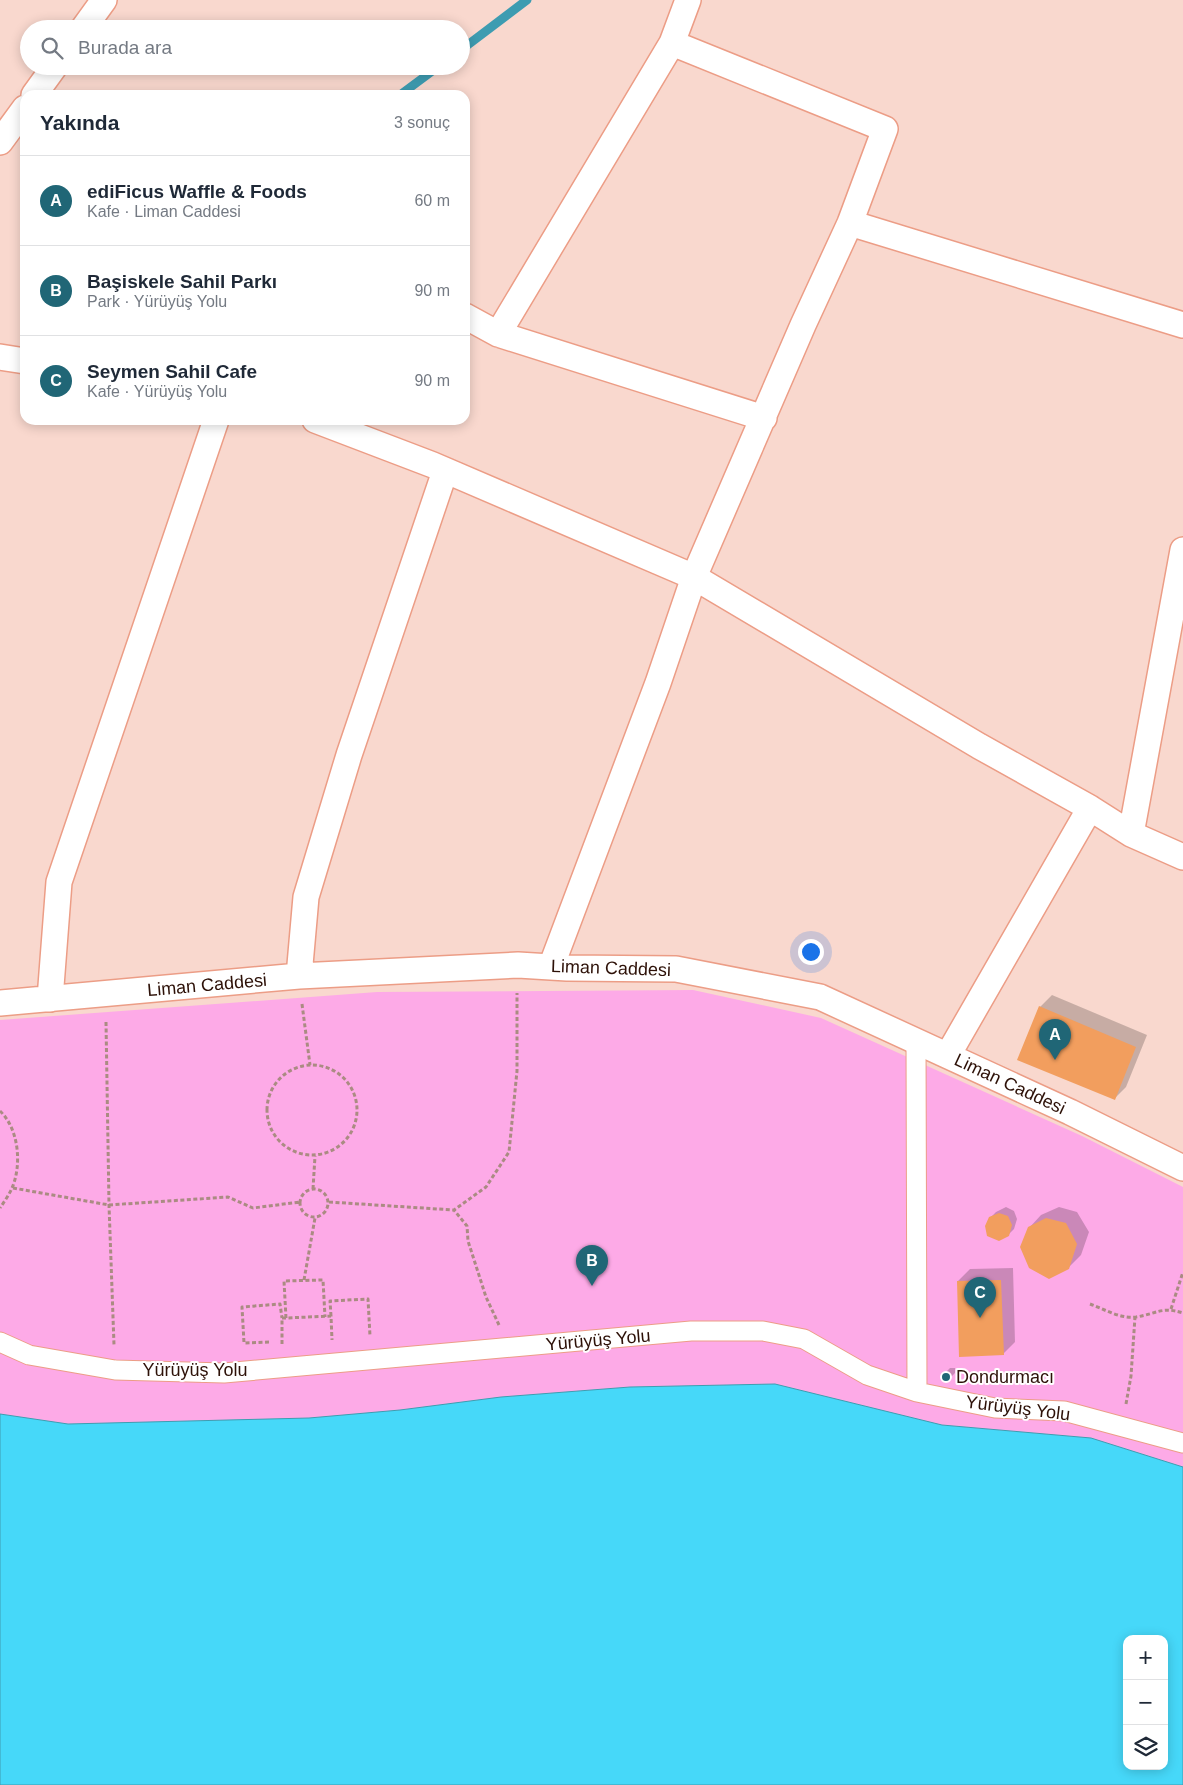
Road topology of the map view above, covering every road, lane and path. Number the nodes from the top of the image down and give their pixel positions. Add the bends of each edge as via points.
1 (104, 0) edge
2 (688, 0) edge
3 (90, 20) edge
4 (672, 43) junction
5 (48, 75) edge
6 (38, 90) edge
7 (20, 115) edge
8 (0, 142) edge
9 (850, 223) junction
10 (470, 319) edge
11 (1183, 326) edge
12 (498, 334) junction
13 (0, 357) edge
14 (20, 360) edge
15 (764, 418) junction
16 (214, 425) edge
17 (327, 425) edge
18 (445, 471) junction
19 (1183, 550) edge
20 (694, 577) junction
21 (1090, 808) junction
22 (1130, 834) junction
23 (1183, 857) edge
24 (518, 965) junction
25 (551, 967) junction
26 (299, 976) junction
27 (50, 999) junction
28 (0, 1003) edge
29 (106, 1018) dead end
30 (916, 1040) junction
31 (948, 1055) junction
32 (310, 1065) junction
33 (0, 1111) edge
34 (315, 1156) junction
35 (1183, 1168) edge
36 (13, 1188) junction
37 (312, 1189) junction
38 (300, 1202) junction
39 (329, 1202) junction
40 (109, 1205) junction
41 (0, 1208) edge
42 (454, 1210) junction
43 (315, 1218) junction
44 (1183, 1272) edge
45 (304, 1280) junction
46 (1090, 1304) dead end
47 (1171, 1309) junction
48 (1183, 1313) edge
49 (330, 1316) junction
50 (325, 1317) junction
51 (1135, 1317) junction
52 (284, 1318) junction
53 (370, 1337) dead end
54 (332, 1339) junction
55 (342, 1339) dead end
56 (0, 1342) edge
57 (272, 1342) dead end
58 (510, 1348) junction
59 (334, 1363) junction
60 (282, 1368) junction
61 (115, 1370) junction
62 (917, 1392) junction
63 (1123, 1426) junction
64 (1183, 1442) edge

1 - 3 street
2 - 4 street
4 - 9 street via 886,129
4 - 12 street
5 - 6 street
7 - 8 street
9 - 11 street
9 - 15 street
10 - 12 street
12 - 15 street
13 - 14 street
15 - 20 street
16 - 27 street via 59,882
17 - 18 street
18 - 20 street
18 - 26 street via 348,755 306,897
19 - 22 street
20 - 21 street
20 - 25 street via 658,683
21 - 22 street
21 - 31 street
22 - 23 street
24 - 25 street, Liman Caddesi
24 - 26 street, Liman Caddesi
24 - 42 path via 517,1070 509,1152 486,1187
25 - 30 street, Liman Caddesi via 676,969 820,997
26 - 27 street, Liman Caddesi
26 - 32 path
27 - 28 street, Liman Caddesi
29 - 40 path
30 - 31 street, Liman Caddesi
30 - 62 street
31 - 35 street, Liman Caddesi
32 - 34 path via 340,1075 350,1086 356,1101 352,1131 330,1152
32 - 34 path via 296,1068 274,1085 268,1098 267,1112 277,1139 300,1154
33 - 36 path via 15,1138 18,1163
34 - 37 path
36 - 40 path
36 - 41 path
37 - 38 path via 304,1193
37 - 39 path via 322,1190
38 - 40 path via 254,1208 228,1198
38 - 43 path via 305,1215
39 - 42 path
39 - 43 path via 327,1211
40 - 61 path
42 - 58 path via 468,1226 468,1241 486,1297
43 - 45 path
44 - 47 path
45 - 50 path via 323,1280
45 - 52 path via 284,1281
46 - 51 path via 1120,1316
47 - 48 path
47 - 51 path
49 - 50 path
49 - 53 path via 330,1301 368,1299
49 - 54 path
50 - 52 path
51 - 63 path
52 - 57 path via 280,1304 242,1307 244,1342
52 - 60 path
54 - 55 path
54 - 59 path
56 - 61 street, Yürüyüş Yolu via 29,1355
58 - 59 street, Yürüyüş Yolu
58 - 62 street, Yürüyüş Yolu via 691,1331 763,1331 804,1340 867,1375
59 - 60 street, Yürüyüş Yolu
60 - 61 street, Yürüyüş Yolu via 224,1373
62 - 63 street, Yürüyüş Yolu via 995,1408 1064,1411
63 - 64 street, Yürüyüş Yolu

